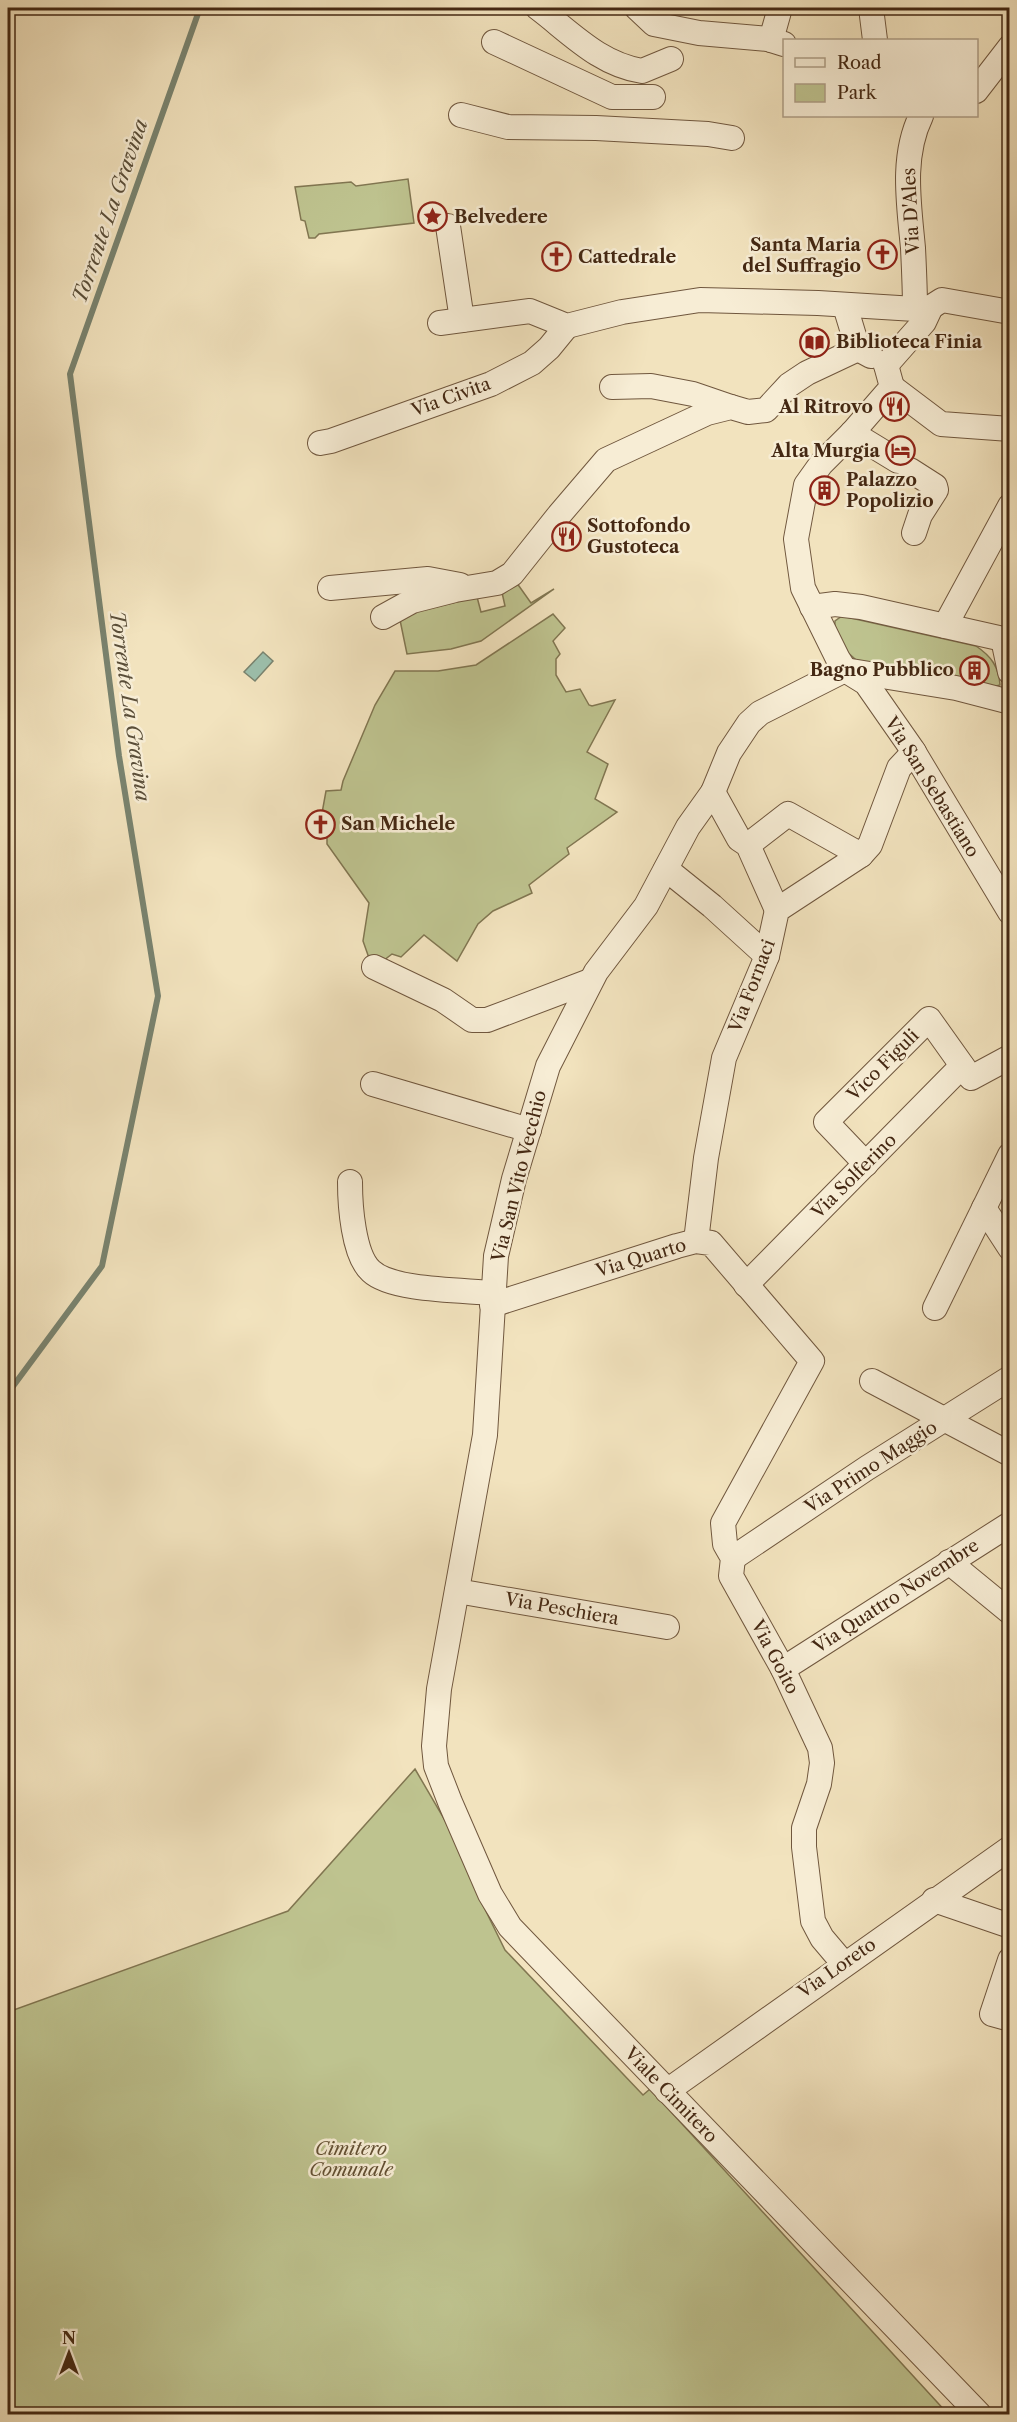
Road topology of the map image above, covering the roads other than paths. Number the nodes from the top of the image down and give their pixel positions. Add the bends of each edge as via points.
1 (538, 8) edge
2 (637, 8) edge
3 (780, 8) edge
4 (871, 8) edge
5 (875, 39) edge
6 (494, 42) dead end
7 (778, 42) edge
8 (1010, 47) edge
9 (671, 59) dead end
10 (642, 71) junction
11 (981, 83) edge
12 (653, 97) junction
13 (461, 115) dead end
14 (921, 117) edge
15 (666, 131) junction
16 (732, 138) dead end
17 (448, 226) dead end
18 (845, 306) junction
19 (923, 308) junction
20 (1010, 312) edge
21 (567, 326) junction
22 (858, 349) junction
23 (889, 376) junction
24 (612, 387) dead end
25 (731, 407) junction
26 (1010, 429) edge
27 (852, 433) junction
28 (320, 443) dead end
29 (1010, 506) edge
30 (914, 533) dead end
31 (472, 586) junction
32 (330, 588) dead end
33 (812, 607) junction
34 (383, 617) dead end
35 (945, 626) junction
36 (1006, 638) edge
37 (845, 670) junction
38 (1010, 672) edge
39 (1010, 702) edge
40 (914, 752) junction
41 (714, 792) junction
42 (748, 845) junction
43 (861, 855) junction
44 (666, 869) junction
45 (777, 910) junction
46 (1010, 912) edge
47 (767, 956) junction
48 (374, 967) dead end
49 (591, 981) junction
50 (1010, 1057) edge
51 (967, 1072) junction
52 (373, 1084) dead end
53 (529, 1130) junction
54 (1010, 1155) edge
55 (866, 1164) junction
56 (350, 1182) dead end
57 (984, 1208) junction
58 (696, 1241) junction
59 (1010, 1248) edge
60 (746, 1285) junction
61 (492, 1299) junction
62 (935, 1308) dead end
63 (812, 1362) joint
64 (1010, 1378) edge
65 (872, 1381) dead end
66 (946, 1419) junction
67 (1010, 1454) edge
68 (1010, 1524) edge
69 (733, 1558) junction
70 (950, 1562) junction
71 (456, 1591) junction
72 (1010, 1612) edge
73 (667, 1627) dead end
74 (783, 1669) junction
75 (434, 1733) joint
76 (1004, 1857) edge
77 (934, 1900) junction
78 (1010, 1926) edge
79 (1010, 1960) edge
80 (844, 1964) junction
81 (1010, 2019) edge
82 (667, 2091) junction
83 (979, 2415) edge

1 - 10 street via 604,59
2 - 7 street via 654,24
3 - 7 street
4 - 5 street
6 - 12 street via 612,97
8 - 11 street
9 - 10 street
10 - 12 street
12 - 15 street
13 - 15 street via 508,127
14 - 19 street, Via D'Ales via 909,153 908,186 914,266
15 - 16 street
17 - 21 street via 451,321 530,311
18 - 19 street
18 - 21 street via 700,300 622,312
18 - 22 street
19 - 20 street via 942,300
19 - 23 street via 924,322
21 - 28 street, Via Civita via 532,363 491,384
22 - 23 street
22 - 25 street via 789,385 766,411 748,412
23 - 26 street via 941,424
23 - 27 street
24 - 25 street via 651,386
25 - 31 street via 707,413 606,460 513,574 497,583
27 - 30 street via 934,486 936,490
27 - 33 street via 806,485 796,538 803,588
29 - 35 street
31 - 32 street via 428,579
31 - 34 street via 412,601
33 - 35 street via 861,607
33 - 37 street
35 - 36 street
36 - 38 street
37 - 39 street via 956,688
37 - 40 street, Via San Sebastiano via 866,683
37 - 41 street, Via San Vito Vecchio via 760,713 749,723 729,753
40 - 43 street via 899,768 870,845
40 - 46 street, Via San Sebastiano
41 - 42 street via 739,839
41 - 44 street, Via San Vito Vecchio via 688,827
42 - 43 street via 788,814
42 - 45 street
43 - 45 street
44 - 47 street
44 - 49 street, Via San Vito Vecchio via 646,906
45 - 47 street, Via Fornaci
47 - 58 street, Via Fornaci via 723,1058
48 - 49 street via 443,1000 472,1020 487,1020
49 - 53 street, Via San Vito Vecchio via 548,1066
50 - 51 street, Via Solferino
51 - 55 street, Via Solferino
51 - 55 street, Vico Figuli via 929,1019 826,1122
52 - 53 street
53 - 61 street, Via San Vito Vecchio via 496,1256
54 - 57 street
55 - 60 street, Via Solferino
56 - 61 street via 360,1254 369,1270 388,1282
57 - 59 street
57 - 62 street
58 - 60 street, Via Quarto via 711,1243
58 - 61 street, Via Quarto
60 - 63 street, Via Quarto
61 - 71 street, Via San Vito Vecchio via 485,1435
63 - 69 street, Via Goito via 723,1523 725,1544
64 - 66 street, Via Primo Maggio
65 - 66 street
66 - 67 street
66 - 69 street, Via Primo Maggio
68 - 70 street, Via Quattro Novembre
69 - 74 street, Via Goito via 731,1575
70 - 72 street
70 - 74 street, Via Quattro Novembre
71 - 73 street, Via Peschiera
71 - 75 street, Via San Vito Vecchio
74 - 80 street, Via Goito via 820,1748 822,1763 804,1828 813,1922
75 - 82 street, Viale Cimitero via 436,1766 450,1802 490,1894 510,1927
76 - 77 street, Via Loreto
77 - 78 street
77 - 80 street, Via Loreto
79 - 81 street via 992,2013
80 - 82 street, Via Loreto
82 - 83 street, Viale Cimitero

